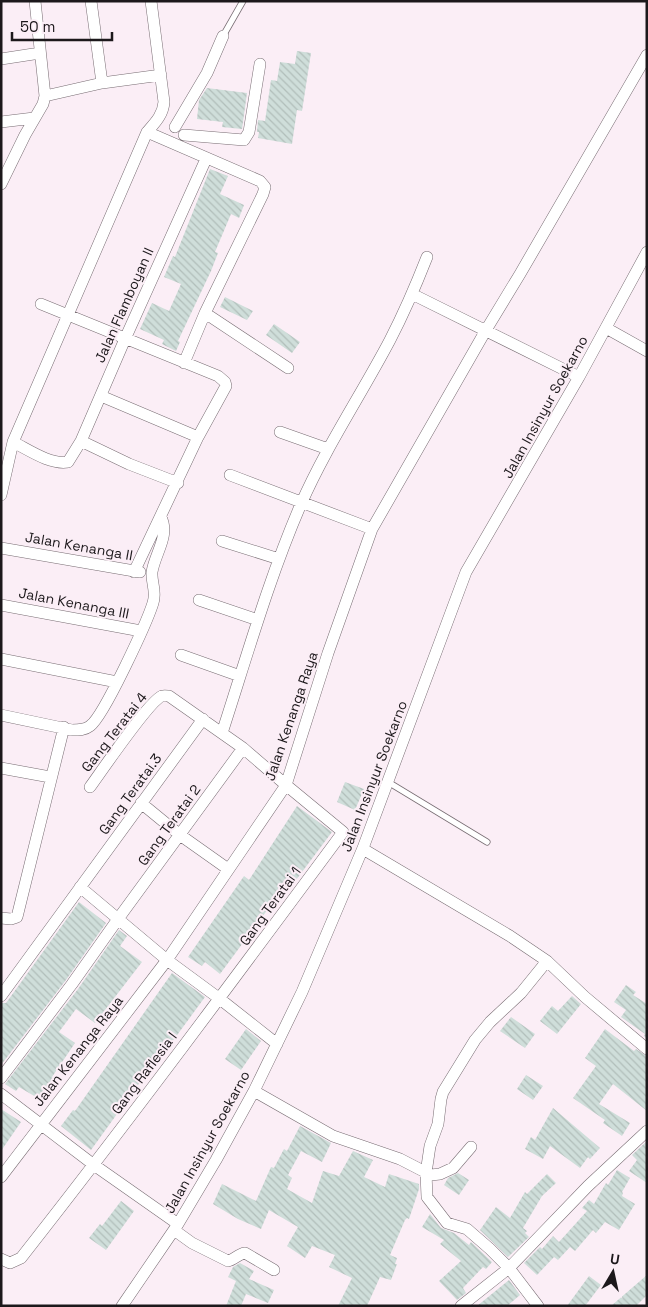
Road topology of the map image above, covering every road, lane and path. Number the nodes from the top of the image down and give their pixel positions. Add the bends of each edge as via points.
1 (35, 1) edge
2 (91, 1) edge
3 (152, 1) edge
4 (243, 1) edge
5 (223, 36) joint
6 (40, 53) junction
7 (647, 56) edge
8 (1, 59) edge
9 (260, 64) dead end
10 (161, 75) junction
11 (102, 83) junction
12 (45, 96) junction
13 (161, 116) junction
14 (34, 118) junction
15 (1, 122) edge
16 (175, 127) junction
17 (147, 132) junction
18 (184, 135) junction
19 (206, 159) junction
20 (1, 184) edge
21 (647, 252) edge
22 (427, 257) dead end
23 (412, 294) junction
24 (41, 304) dead end
25 (68, 314) junction
26 (205, 314) junction
27 (606, 328) junction
28 (486, 330) junction
29 (125, 339) junction
30 (646, 350) edge
31 (184, 363) junction
32 (288, 368) dead end
33 (580, 377) junction
34 (101, 396) junction
35 (280, 432) dead end
36 (198, 436) junction
37 (13, 442) junction
38 (81, 442) junction
39 (328, 450) junction
40 (230, 475) dead end
41 (178, 483) junction
42 (1, 495) edge
43 (302, 503) junction
44 (161, 517) junction
45 (372, 529) junction
46 (222, 541) dead end
47 (1, 548) edge
48 (280, 559) junction
49 (134, 572) junction
50 (152, 573) junction
51 (199, 600) dead end
52 (1, 604) edge
53 (258, 620) junction
54 (141, 631) junction
55 (180, 655) dead end
56 (1, 659) edge
57 (240, 676) junction
58 (118, 682) junction
59 (1, 716) edge
60 (203, 719) junction
61 (64, 727) junction
62 (222, 733) junction
63 (243, 748) junction
64 (1, 768) edge
65 (50, 777) junction
66 (388, 782) junction
67 (286, 785) junction
68 (90, 787) dead end
69 (141, 803) junction
70 (180, 835) junction
71 (487, 842) dead end
72 (368, 852) junction
73 (228, 869) junction
74 (80, 887) junction
75 (1, 918) edge
76 (118, 919) junction
77 (167, 960) junction
78 (547, 961) junction
79 (1, 996) edge
80 (220, 999) junction
81 (277, 1044) junction
82 (647, 1049) edge
83 (1, 1078) edge
84 (1, 1094) edge
85 (262, 1096) junction
86 (41, 1123) junction
87 (647, 1131) edge
88 (471, 1147) dead end
89 (94, 1165) junction
90 (426, 1173) junction
91 (1, 1177) edge
92 (182, 1233) junction
93 (6, 1261) edge
94 (509, 1268) junction
95 (274, 1270) dead end
96 (122, 1306) edge
97 (461, 1306) edge
98 (538, 1306) edge

1 - 6 street
2 - 11 street
3 - 10 street
4 - 5 lane
5 - 16 street via 207,73
6 - 8 street
6 - 12 street
7 - 28 street, Jalan Kenanga Raya
9 - 18 street via 244,140
10 - 11 street
10 - 13 street via 164,102
11 - 12 street
12 - 14 street
13 - 16 street
13 - 17 street
14 - 15 street
14 - 20 street
16 - 18 street
17 - 19 street
17 - 25 street
18 - 19 street
19 - 26 street via 260,181 265,189
19 - 29 street, Jalan Flamboyan II
21 - 27 street, Jalan Insinyur Soekarno
22 - 23 street
23 - 28 street
23 - 39 street
24 - 25 street
25 - 29 street
25 - 37 street
26 - 31 street
26 - 32 street
27 - 30 street
27 - 33 street, Jalan Insinyur Soekarno
28 - 33 street
28 - 45 street, Jalan Kenanga Raya
29 - 31 street
29 - 34 street, Jalan Flamboyan II
31 - 36 street via 218,376 226,386
33 - 66 street, Jalan Insinyur Soekarno via 466,572
34 - 36 street
34 - 38 street, Jalan Flamboyan II
35 - 39 street
36 - 41 street
37 - 38 street, Jalan Flamboyan II via 61,463 68,462
37 - 42 street
38 - 41 street
39 - 43 street
40 - 43 street
41 - 44 street
43 - 45 street
43 - 48 street
44 - 49 street
44 - 50 street via 164,531
45 - 67 street, Jalan Kenanga Raya
46 - 48 street
47 - 49 street, Jalan Kenanga II
48 - 53 street
49 - 50 street, Jalan Kenanga II
50 - 54 street via 155,594
51 - 53 street
52 - 54 street, Jalan Kenanga III
53 - 57 street
54 - 58 street
55 - 57 street
56 - 58 street
57 - 62 street
58 - 61 street via 91,726 81,730
59 - 61 street
60 - 62 street
60 - 68 street, Gang Teratai 4 via 169,696 162,695 141,717
60 - 69 street, Gang Teratai.3
61 - 65 street
62 - 63 street
63 - 67 street
63 - 70 street, Gang Teratai 2
64 - 65 street
65 - 75 street via 17,917
66 - 71 lane
66 - 72 street, Jalan Insinyur Soekarno
67 - 73 street, Jalan Kenanga Raya
67 - 80 street, Gang Teratai 1 via 343,832
69 - 70 street
69 - 74 street, Gang Teratai.3
70 - 73 street
70 - 76 street, Gang Teratai 2
72 - 78 street
72 - 81 street, Jalan Insinyur Soekarno
73 - 77 street, Jalan Kenanga Raya
74 - 76 street
74 - 79 street, Gang Teratai.3
76 - 77 street
76 - 83 street, Gang Teratai 2
77 - 80 street
77 - 86 street, Jalan Kenanga Raya
78 - 82 street
78 - 90 street via 521,993 490,1022 456,1070 441,1099
80 - 81 street
80 - 89 street, Gang Raflesia l
81 - 85 street, Jalan Insinyur Soekarno
84 - 86 street
85 - 90 street via 333,1136 400,1159
85 - 92 street, Jalan Insinyur Soekarno via 216,1160
86 - 89 street
86 - 91 street, Jalan Kenanga Raya
87 - 94 street via 588,1186
88 - 90 street via 453,1168 435,1174
89 - 92 street
89 - 93 street, Gang Raflesia l via 21,1258
90 - 94 street via 427,1197 440,1215 447,1223 471,1231
92 - 95 street via 228,1261 245,1253
92 - 96 street, Jalan Insinyur Soekarno
94 - 97 street
94 - 98 street

